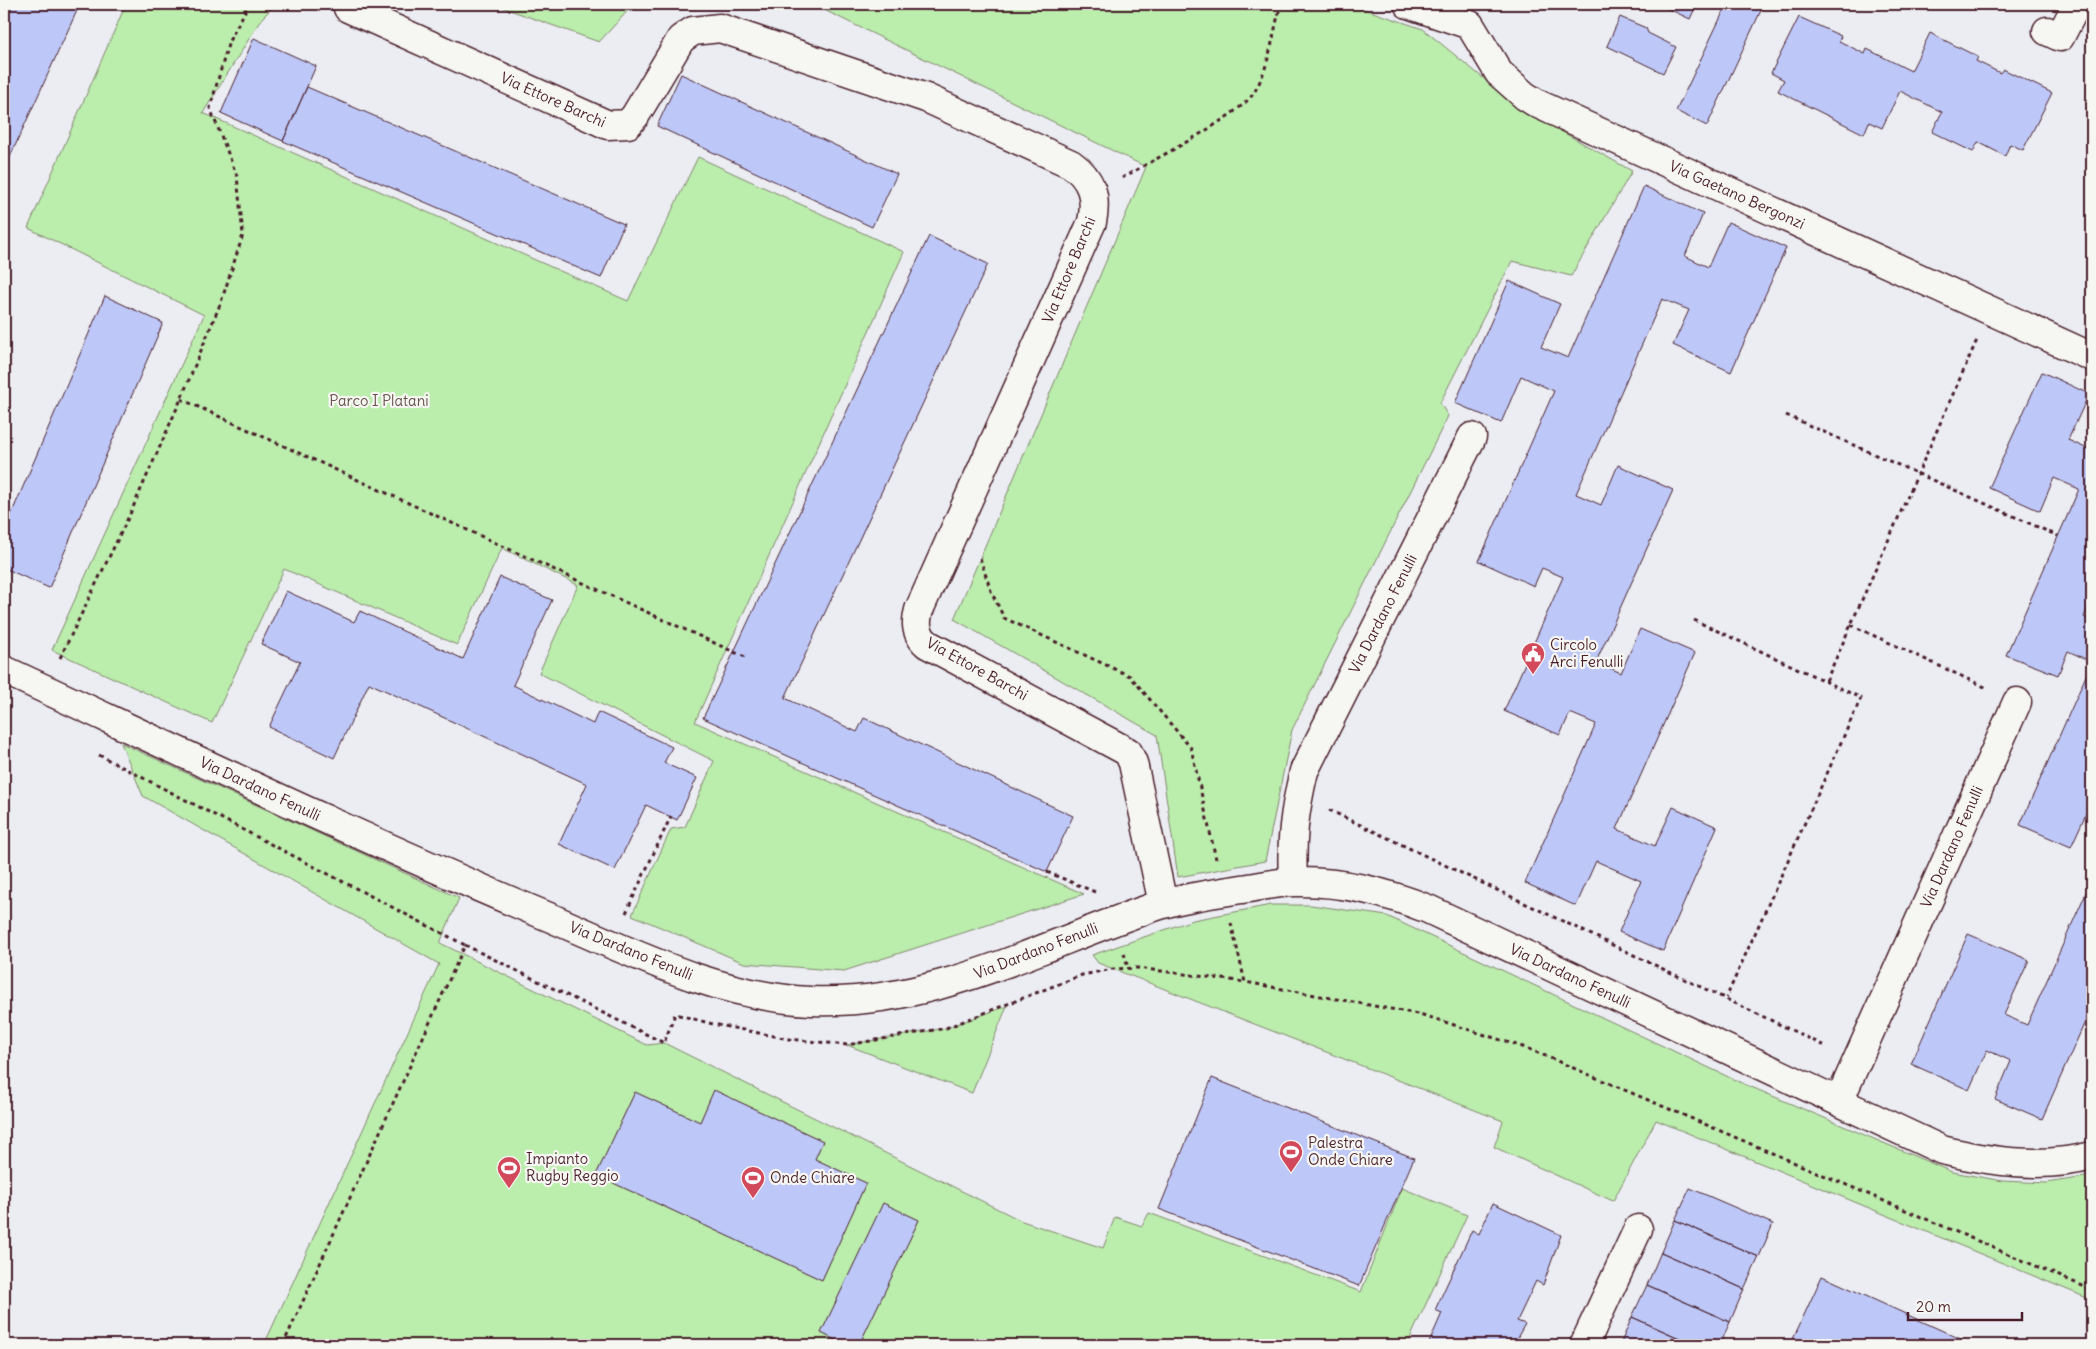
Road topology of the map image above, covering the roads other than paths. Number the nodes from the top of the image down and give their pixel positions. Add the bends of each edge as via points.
1 (1408, 4) edge
2 (2076, 4) edge
3 (348, 8) dead end
4 (2047, 31) dead end
5 (2092, 357) edge
6 (1472, 437) dead end
7 (4, 670) edge
8 (2017, 702) road end
9 (1293, 882) junction
10 (1163, 904) junction
11 (1839, 1102) junction
12 (2092, 1156) edge
13 (1638, 1229) dead end
14 (1584, 1345) edge

1 - 5 street, Via Gaetano Bergonzi via 1470,25 1499,73 1538,104
2 - 4 street via 2060,37
3 - 10 street, Via Ettore Barchi via 608,125 628,124 635,116 681,39 693,31 720,28 930,100 1079,170 1094,194 1092,222 919,610 916,624 926,644 1128,752
6 - 9 street, Via Dardano Fenulli via 1304,771 1291,842
7 - 10 street, Via Dardano Fenulli via 375,843 621,947 729,988 806,1001 850,1002 893,997 943,986
8 - 11 street, Via Dardano Fenulli
9 - 10 street, Via Dardano Fenulli
9 - 11 street, Via Dardano Fenulli via 1361,887 1399,897
11 - 12 street, Via Dardano Fenulli via 1942,1150 1980,1159 2047,1161
13 - 14 street

